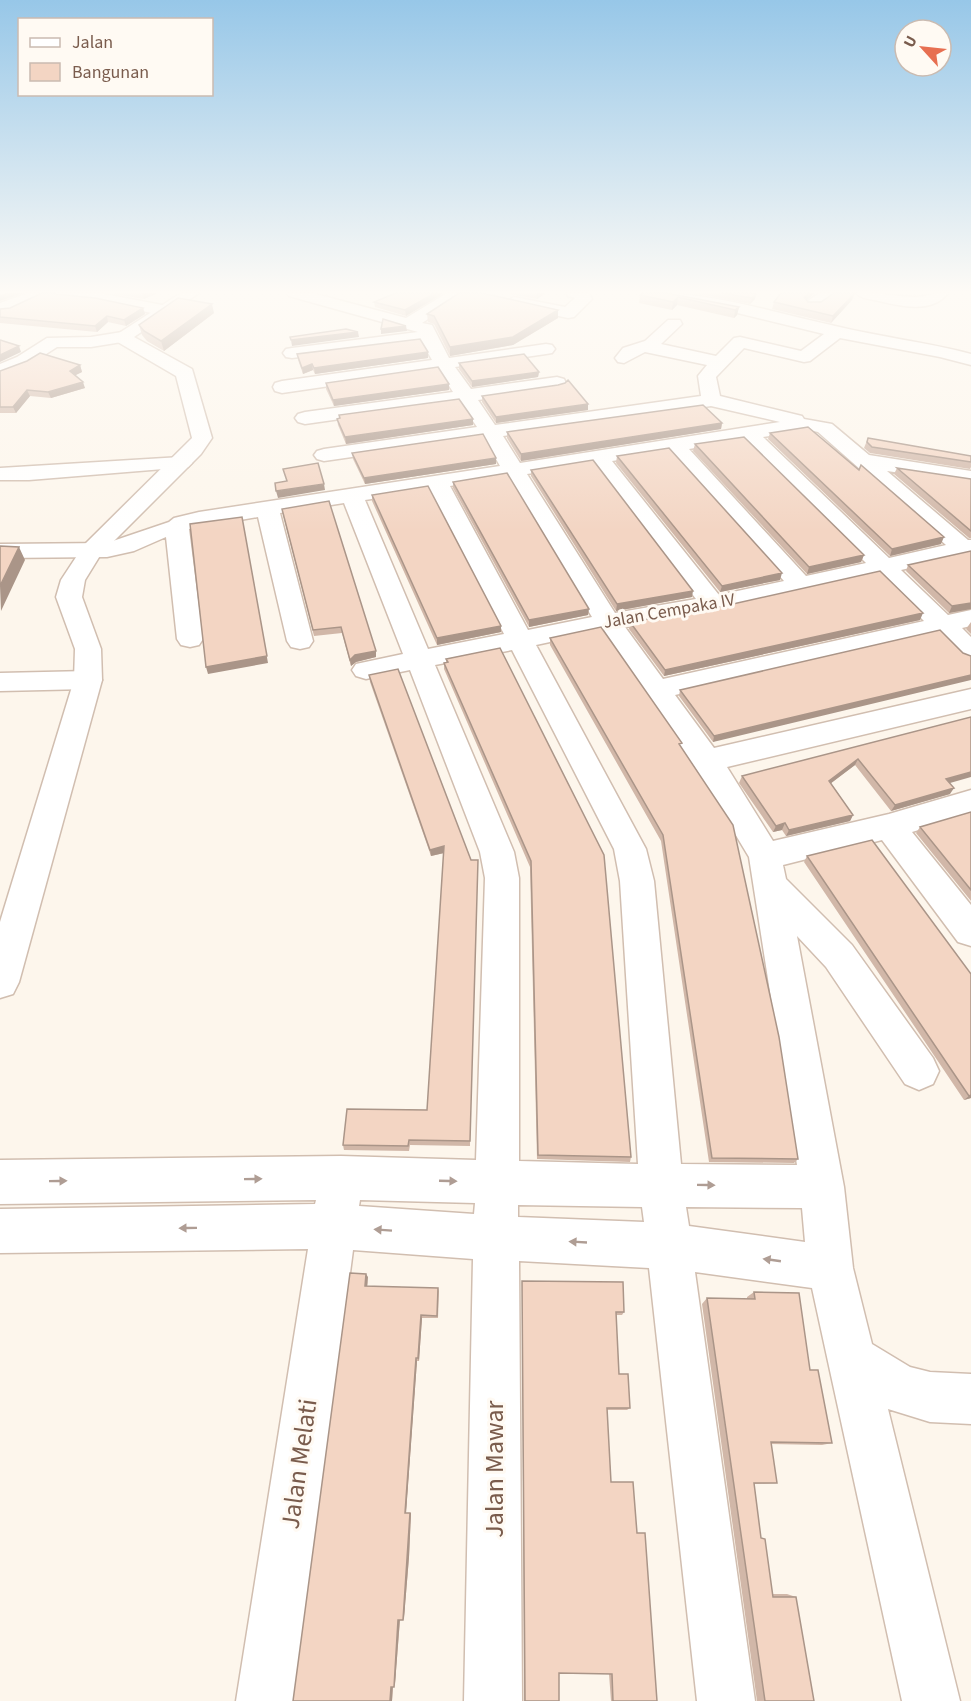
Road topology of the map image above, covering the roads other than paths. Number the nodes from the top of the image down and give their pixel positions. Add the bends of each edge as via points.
1 (183, 372) edge
2 (385, 372) edge
3 (450, 372) edge
4 (710, 372) edge
5 (557, 383) edge
6 (282, 387) dead end
7 (467, 396) junction
8 (711, 400) junction
9 (305, 418) dead end
10 (812, 424) junction
11 (489, 430) junction
12 (747, 433) junction
13 (673, 444) junction
14 (324, 455) dead end
15 (598, 457) junction
16 (866, 461) junction
17 (180, 463) junction
18 (512, 469) junction
19 (0, 474) edge
20 (971, 477) edge
21 (437, 482) junction
22 (353, 496) junction
23 (268, 510) junction
24 (177, 527) junction
25 (967, 548) edge
26 (92, 550) junction
27 (0, 551) edge
28 (884, 566) junction
29 (800, 584) junction
30 (712, 604) junction
31 (971, 618) edge
32 (608, 622) junction
33 (942, 625) junction
34 (190, 639) dead end
35 (520, 639) junction
36 (300, 641) dead end
37 (971, 652) edge
38 (418, 660) junction
39 (366, 670) dead end
40 (88, 680) junction
41 (0, 682) edge
42 (657, 690) junction
43 (971, 699) edge
44 (707, 761) junction
45 (971, 802) edge
46 (889, 826) junction
47 (768, 871) junction
48 (971, 931) edge
49 (0, 982) edge
50 (919, 1071) dead end
51 (341, 1178) junction
52 (0, 1182) edge
53 (498, 1183) junction
54 (661, 1184) junction
55 (822, 1187) junction
56 (334, 1226) junction
57 (0, 1230) edge
58 (496, 1238) junction
59 (669, 1246) junction
60 (830, 1268) junction
61 (852, 1360) junction
62 (971, 1399) edge
63 (265, 1701) edge
64 (493, 1701) edge
65 (726, 1701) edge
66 (931, 1701) edge

1 - 17 street via 203,434 195,450
2 - 6 street
3 - 7 street
4 - 8 street via 707,376
5 - 7 street
7 - 9 street
7 - 11 street
8 - 10 street
8 - 11 street
10 - 12 street
10 - 16 street via 825,428
11 - 14 street
11 - 18 street
12 - 13 street
12 - 28 street
13 - 15 street
13 - 29 street
15 - 18 street
15 - 30 street
16 - 20 street
16 - 25 street
17 - 19 street
17 - 26 street
18 - 21 street
18 - 32 street
21 - 22 street
21 - 35 street
22 - 23 street
22 - 38 street, Jalan Mawar
23 - 24 street via 199,519
23 - 36 street
24 - 26 street via 126,546
24 - 34 street
25 - 28 street, Jalan Cempaka IV
26 - 27 street
26 - 40 street via 73,580 69,597 88,650
28 - 29 street, Jalan Cempaka IV
28 - 33 street
29 - 30 street, Jalan Cempaka IV
30 - 32 street, Jalan Cempaka IV
31 - 33 street
32 - 35 street, Jalan Cempaka IV
32 - 42 street
33 - 37 street
33 - 42 street
35 - 38 street, Jalan Cempaka IV
35 - 54 street via 630,849 636,881
38 - 39 street, Jalan Cempaka IV
38 - 53 street, Jalan Mawar via 500,867
40 - 41 street
40 - 49 street
42 - 44 street
43 - 44 street
44 - 47 street
45 - 46 street
46 - 47 street
46 - 48 street
47 - 50 street via 839,956
47 - 55 street
52 -> 51 street
51 -> 53 street
51 - 56 street, Jalan Melati
53 - 54 street
53 - 58 street, Jalan Mawar
54 -> 55 street
54 - 59 street
55 - 60 street
56 -> 57 street
58 -> 56 street
56 - 63 street, Jalan Melati
59 -> 58 street
58 - 64 street, Jalan Mawar
60 -> 59 street
59 - 65 street
60 - 61 street
61 - 62 street via 901,1390 930,1397
61 - 66 street

